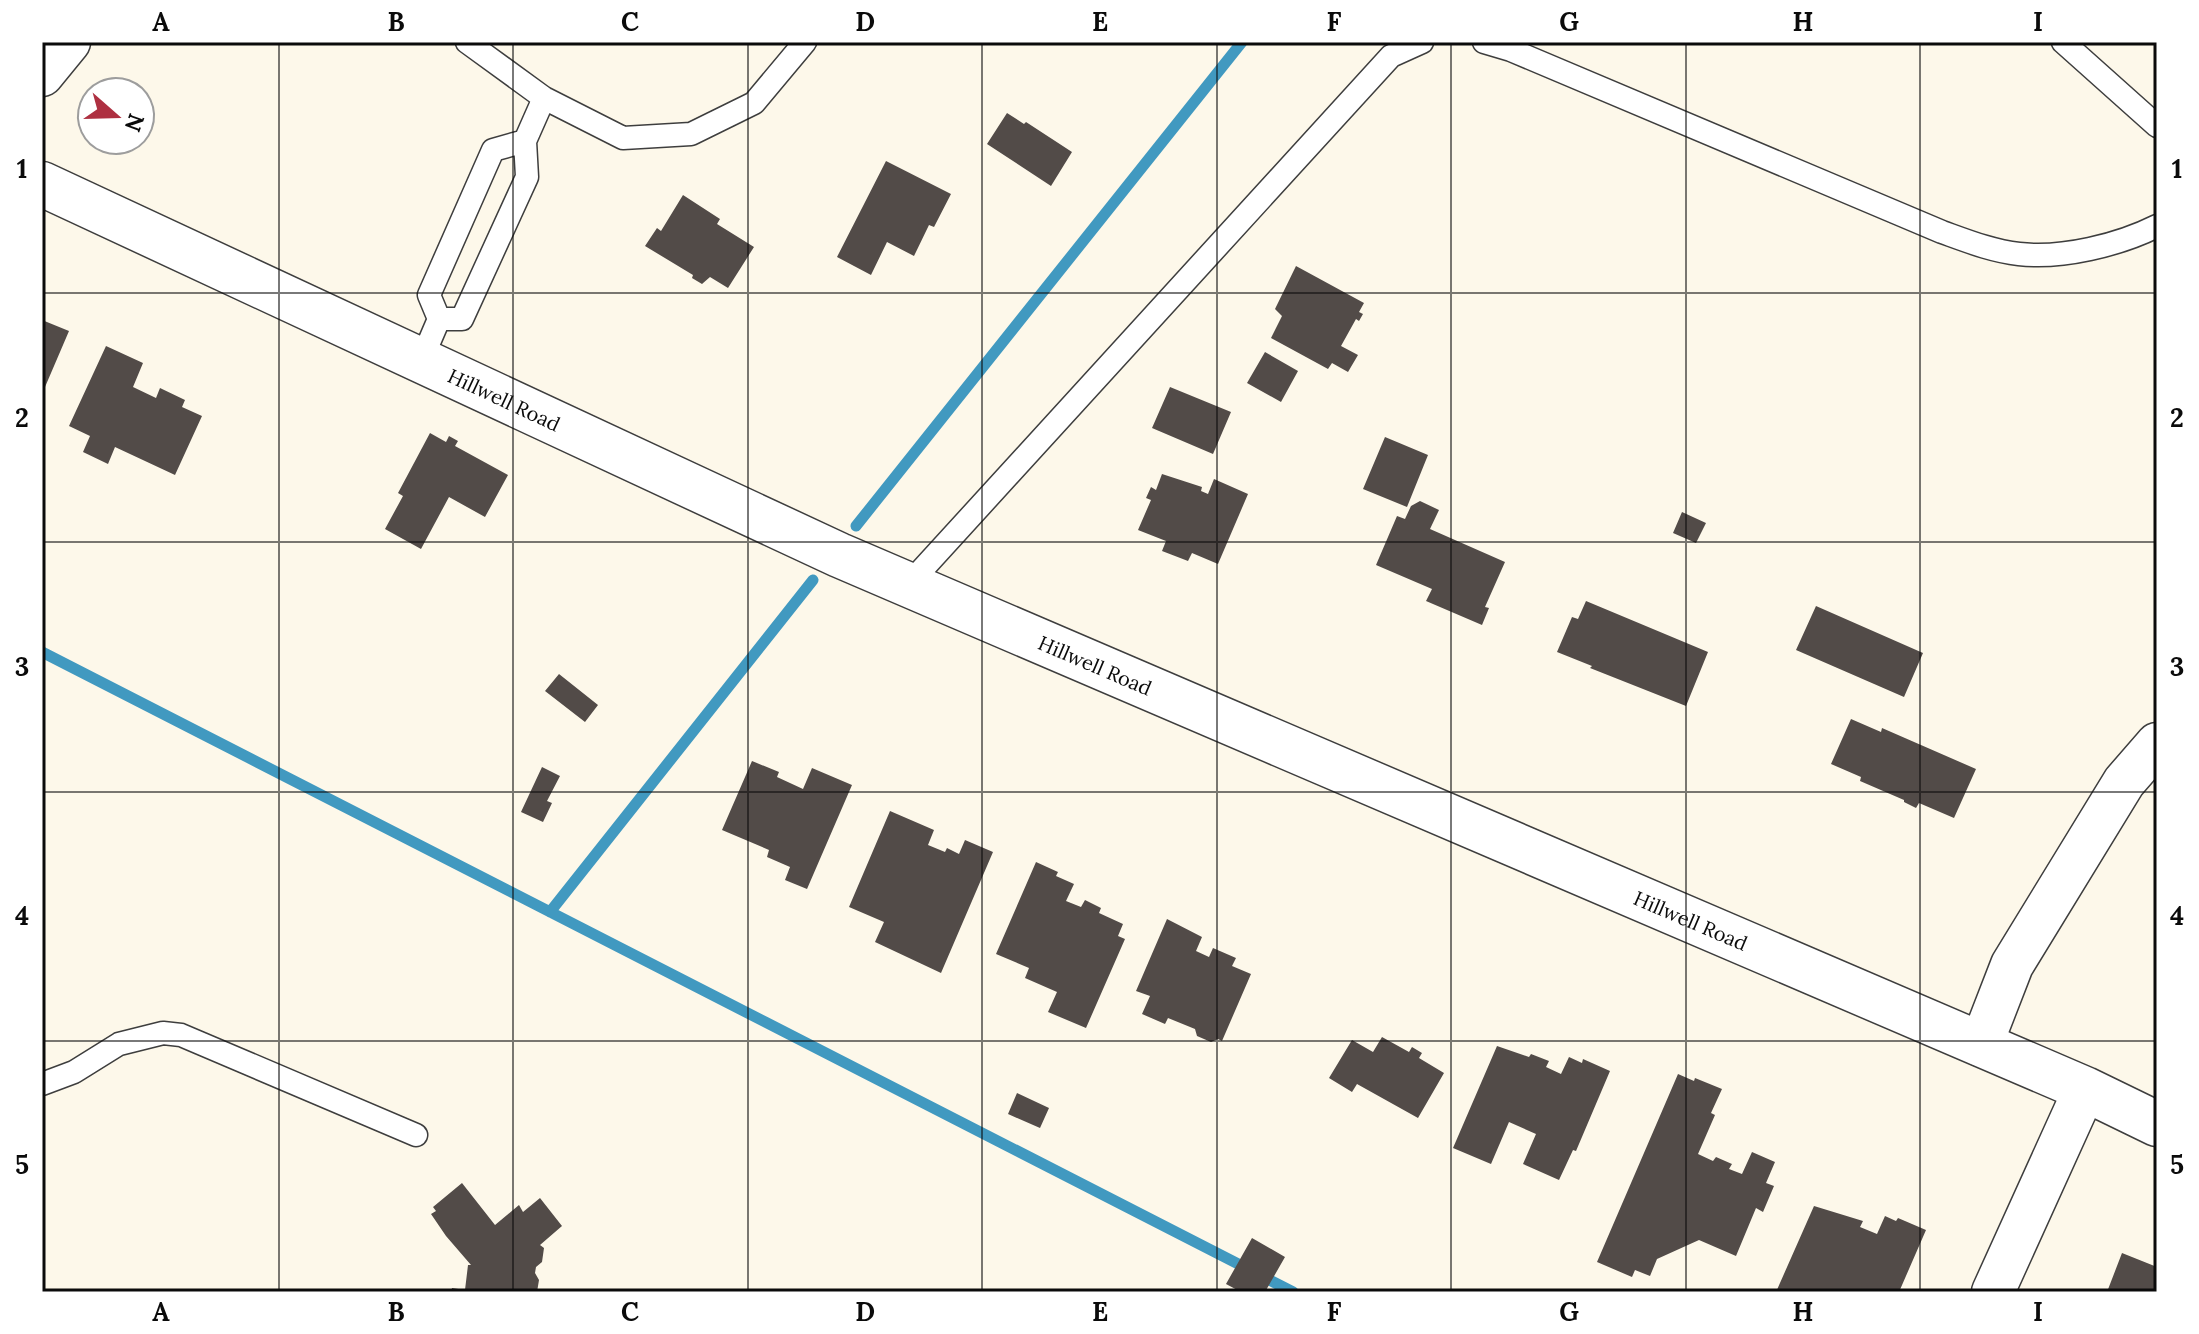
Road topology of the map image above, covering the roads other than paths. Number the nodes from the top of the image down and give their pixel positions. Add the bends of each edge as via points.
1 (69, 42) edge
2 (467, 42) edge
3 (805, 42) edge
4 (1422, 42) edge
5 (1484, 42) edge
6 (2063, 42) edge
7 (42, 75) edge
8 (544, 98) junction
9 (2157, 126) edge
10 (525, 141) junction
11 (42, 184) edge
12 (2157, 226) edge
13 (439, 319) junction
14 (421, 361) junction
15 (908, 585) junction
16 (2157, 744) edge
17 (1981, 1045) junction
18 (42, 1084) edge
19 (2085, 1089) junction
20 (2157, 1124) edge
21 (416, 1135) dead end
22 (1993, 1292) edge

1 - 7 street
2 - 8 lane
3 - 8 lane via 754,103 691,134 623,138
4 - 15 lane via 1391,56
5 - 12 lane via 1984,247 2021,255 2071,252 2132,238
6 - 9 lane
8 - 10 lane
10 - 13 lane via 527,177 462,319
10 - 13 lane via 493,150 429,295
11 - 14 street, Hillwell Road
13 - 14 lane
14 - 15 street, Hillwell Road
15 - 17 street, Hillwell Road
16 - 17 street via 2124,782 2012,965
17 - 19 street, Hillwell Road
18 - 21 lane via 74,1072 119,1044 163,1033 181,1035
19 - 20 street, Hillwell Road
19 - 22 street

